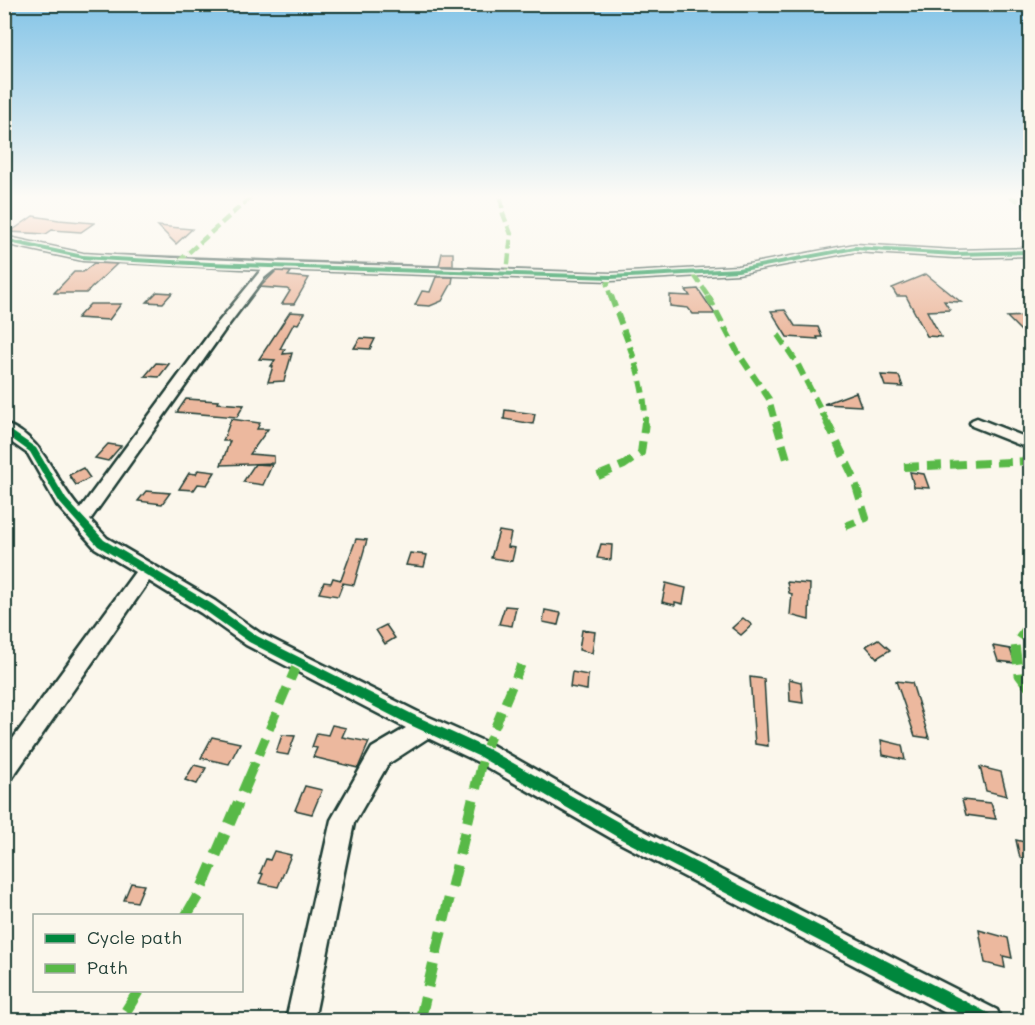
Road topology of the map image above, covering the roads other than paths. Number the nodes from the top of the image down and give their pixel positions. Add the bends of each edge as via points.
1 (22, 244) edge
2 (1030, 252) edge
3 (272, 266) junction
4 (976, 423) dead end
5 (4, 429) edge
6 (1030, 444) edge
7 (81, 520) junction
8 (147, 569) junction
9 (427, 727) junction
10 (4, 770) edge
11 (300, 1020) edge
12 (987, 1020) edge

1 - 3 street via 83,257
2 - 3 street via 962,254 855,248 738,270 645,277
3 - 7 street via 220,328
4 - 6 street
5 - 7 street via 33,450 63,501
7 - 8 street via 100,543
8 - 9 street via 253,639
8 - 10 street
9 - 11 street via 380,756 343,820
9 - 12 street via 484,753 723,886

